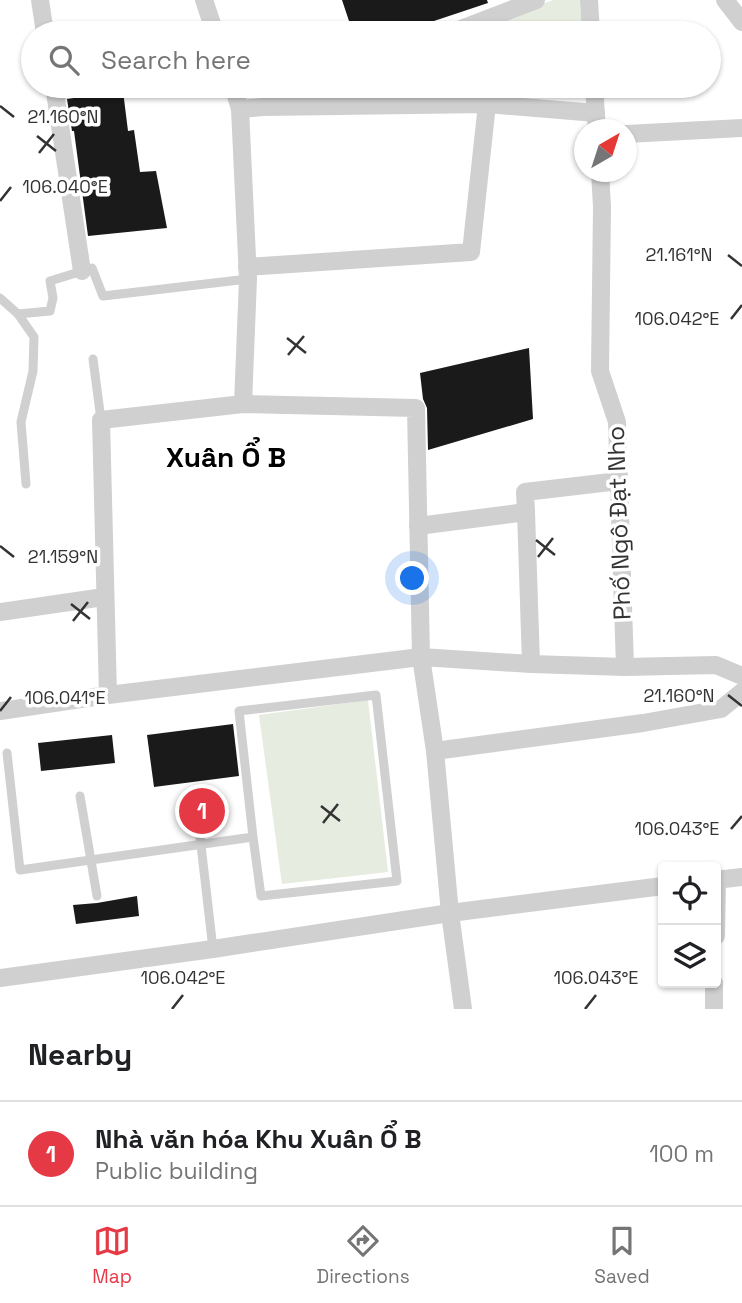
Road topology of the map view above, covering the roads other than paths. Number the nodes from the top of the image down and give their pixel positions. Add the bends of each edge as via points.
1 (40, 0) edge
2 (204, 0) edge
3 (536, 0) edge
4 (589, 0) edge
5 (725, 0) edge
6 (44, 21) edge
7 (211, 21) edge
8 (483, 21) edge
9 (590, 21) edge
10 (742, 22) edge
11 (56, 98) edge
12 (236, 98) edge
13 (286, 98) edge
14 (595, 98) edge
15 (487, 104) junction
16 (263, 107) junction
17 (240, 110) junction
18 (584, 119) edge
19 (597, 119) edge
20 (742, 128) edge
21 (637, 133) edge
22 (601, 182) edge
23 (82, 271) junction
24 (247, 273) junction
25 (0, 298) edge
26 (18, 314) junction
27 (93, 359) dead end
28 (243, 404) junction
29 (102, 420) junction
30 (619, 481) junction
31 (26, 484) dead end
32 (526, 512) junction
33 (418, 526) junction
34 (104, 597) junction
35 (0, 612) edge
36 (421, 657) junction
37 (531, 664) junction
38 (625, 667) junction
39 (742, 676) edge
40 (742, 692) edge
41 (108, 695) junction
42 (0, 711) edge
43 (435, 751) junction
44 (7, 753) dead end
45 (80, 796) dead end
46 (197, 811) dead end
47 (253, 837) junction
48 (201, 846) junction
49 (91, 860) junction
50 (742, 877) edge
51 (721, 880) edge
52 (658, 887) edge
53 (97, 897) dead end
54 (450, 912) junction
55 (213, 949) junction
56 (0, 978) edge
57 (714, 988) edge
58 (463, 1009) edge
59 (714, 1009) edge

1 - 6 street
2 - 7 street
3 - 8 street
4 - 9 street
5 - 10 street
11 - 23 street
12 - 17 street
13 - 16 street
14 - 19 street
15 - 16 street
15 - 18 street
15 - 24 street via 471,252
16 - 17 street
17 - 24 street
20 - 21 street
22 - 30 street, Phố Ngô Đạt Nho via 600,371 617,422
23 - 24 lane via 92,268 103,296
23 - 26 lane via 50,281 50,311
24 - 28 street
25 - 26 lane
26 - 31 lane via 34,337 33,371 22,422
27 - 29 lane
28 - 29 street
28 - 33 street via 416,408
29 - 34 street
30 - 32 street via 525,492
30 - 38 street, Phố Ngô Đạt Nho
32 - 33 street
32 - 37 street
33 - 36 street
34 - 35 street
34 - 41 street
36 - 37 street
36 - 41 street
36 - 43 street
37 - 38 street
38 - 39 street via 716,666
40 - 43 street via 721,709
41 - 42 street
43 - 54 street
44 - 49 lane via 20,870
45 - 49 lane
46 - 48 lane
47 - 47 lane via 239,711 376,695 397,881 261,896
47 - 48 lane
48 - 49 lane
48 - 55 lane
49 - 53 lane
50 - 51 street
52 - 54 street
54 - 55 street
54 - 58 street
55 - 56 street
57 - 59 street

